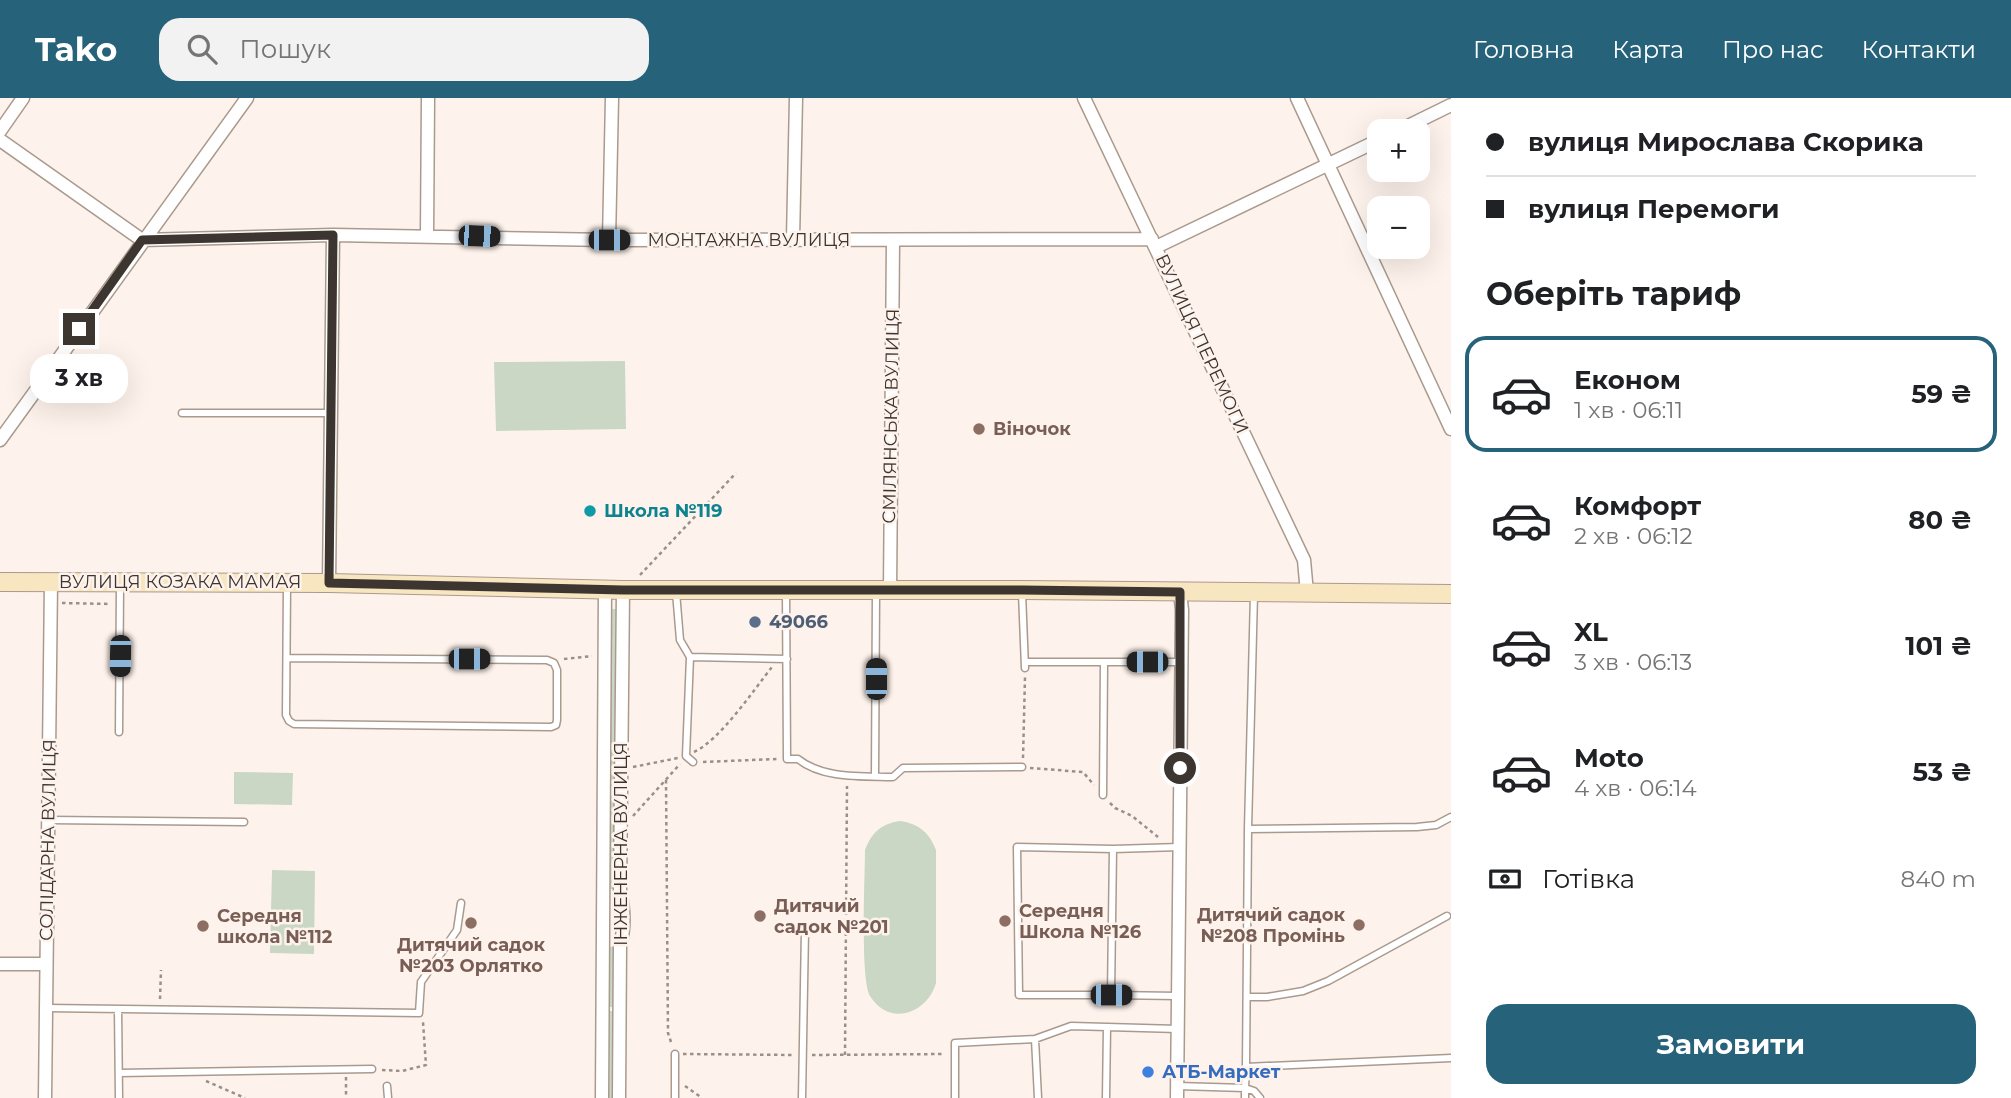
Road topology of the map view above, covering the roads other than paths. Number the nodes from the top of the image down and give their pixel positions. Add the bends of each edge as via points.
1 (23, 98) edge
2 (247, 98) edge
3 (428, 98) edge
4 (612, 98) edge
5 (796, 98) edge
6 (1084, 98) edge
7 (1297, 98) edge
8 (1451, 106) edge
9 (1423, 119) edge
10 (0, 131) edge
11 (0, 140) edge
12 (1367, 146) edge
13 (1328, 165) junction
14 (333, 235) junction
15 (427, 235) junction
16 (793, 239) junction
17 (142, 240) junction
18 (609, 240) junction
19 (893, 241) junction
20 (1154, 243) junction
21 (182, 413) dead end
22 (331, 413) junction
23 (1451, 429) edge
24 (0, 440) edge
25 (51, 581) junction
26 (0, 582) edge
27 (120, 582) junction
28 (287, 583) junction
29 (329, 583) junction
30 (605, 590) junction
31 (623, 590) junction
32 (676, 590) junction
33 (786, 590) junction
34 (1022, 590) junction
35 (883, 591) junction
36 (1180, 592) junction
37 (1254, 592) junction
38 (1307, 593) junction
39 (1451, 594) edge
40 (690, 657) junction
41 (288, 658) junction
42 (787, 659) junction
43 (1104, 662) junction
44 (1181, 662) junction
45 (119, 732) dead end
46 (693, 762) road end
47 (1022, 767) road end
48 (875, 776) junction
49 (1103, 795) road end
50 (1451, 817) edge
51 (49, 820) junction
52 (244, 822) dead end
53 (1248, 829) junction
54 (1174, 847) junction
55 (1113, 849) junction
56 (461, 903) dead end
57 (1447, 915) dead end
58 (805, 930) dead end
59 (0, 964) edge
60 (45, 964) junction
61 (1111, 995) junction
62 (1178, 996) junction
63 (1247, 997) junction
64 (44, 1008) junction
65 (118, 1009) junction
66 (1107, 1027) junction
67 (1178, 1029) junction
68 (1035, 1039) junction
69 (675, 1054) road end
70 (1451, 1058) edge
71 (1246, 1067) junction
72 (372, 1069) road end
73 (119, 1073) junction
74 (387, 1086) dead end
75 (1245, 1088) junction
76 (1177, 1092) edge
77 (45, 1098) edge
78 (118, 1098) edge
79 (387, 1098) edge
80 (602, 1098) edge
81 (619, 1098) edge
82 (675, 1098) edge
83 (802, 1098) edge
84 (955, 1098) edge
85 (1038, 1098) edge
86 (1106, 1098) edge
87 (1245, 1098) edge
88 (1260, 1098) edge

1 - 10 street
2 - 17 street
3 - 15 street
4 - 18 street
5 - 16 street
6 - 20 street, ВУЛИЦЯ ПЕРЕМОГИ
7 - 13 street
8 - 9 street
11 - 17 street
12 - 13 street
13 - 20 street
13 - 23 street
14 - 15 street, МОНТАЖНА ВУЛИЦЯ
14 - 17 street, МОНТАЖНА ВУЛИЦЯ
14 - 22 street
15 - 18 street, МОНТАЖНА ВУЛИЦЯ
16 - 18 street, МОНТАЖНА ВУЛИЦЯ
16 - 19 street, МОНТАЖНА ВУЛИЦЯ
17 - 24 street
19 - 20 street, МОНТАЖНА ВУЛИЦЯ
19 - 35 street, СМІЛЯНСЬКА ВУЛИЦЯ
20 - 38 street, ВУЛИЦЯ ПЕРЕМОГИ via 1304,560
21 - 22 lane
22 - 29 street
25 - 26 street, ВУЛИЦЯ КОЗАКА МАМАЯ
25 - 27 street, ВУЛИЦЯ КОЗАКА МАМАЯ
25 - 51 street, СОЛІДАРНА ВУЛИЦЯ
27 - 28 street, ВУЛИЦЯ КОЗАКА МАМАЯ
27 - 45 lane
28 - 29 street, ВУЛИЦЯ КОЗАКА МАМАЯ
28 - 41 lane
29 - 30 street, ВУЛИЦЯ КОЗАКА МАМАЯ
30 - 31 street, ВУЛИЦЯ КОЗАКА МАМАЯ
30 - 80 street, ІНЖЕНЕРНА ВУЛИЦЯ
31 - 32 street, ВУЛИЦЯ КОЗАКА МАМАЯ
31 - 81 street, ІНЖЕНЕРНА ВУЛИЦЯ
32 - 33 street, ВУЛИЦЯ КОЗАКА МАМАЯ
32 - 40 lane via 680,640
33 - 35 street, ВУЛИЦЯ КОЗАКА МАМАЯ
33 - 42 lane
34 - 35 street, ВУЛИЦЯ КОЗАКА МАМАЯ
34 - 36 street, ВУЛИЦЯ КОЗАКА МАМАЯ
34 - 43 lane via 1025,665
35 - 48 lane
36 - 37 street, ВУЛИЦЯ КОЗАКА МАМАЯ
36 - 44 street
37 - 38 street, ВУЛИЦЯ КОЗАКА МАМАЯ
37 - 53 lane
38 - 39 street, ВУЛИЦЯ КОЗАКА МАМАЯ
40 - 42 lane
40 - 46 lane via 686,756
41 - 41 lane via 286,715 294,724 551,727 557,720 557,670 547,660
42 - 48 lane via 788,759 836,775
43 - 44 lane
43 - 49 lane
44 - 54 street
47 - 48 lane via 903,768 893,777
50 - 53 lane via 1418,827
51 - 52 lane
51 - 60 street, СОЛІДАРНА ВУЛИЦЯ
53 - 63 lane
54 - 55 lane
54 - 62 street
55 - 61 lane
55 - 61 lane via 1017,847 1019,995
56 - 65 lane via 457,930 421,982 419,1013
57 - 63 lane via 1328,981 1303,991
58 - 83 lane
59 - 60 street
60 - 64 street, СОЛІДАРНА ВУЛИЦЯ
61 - 62 lane
62 - 67 street
63 - 71 lane
64 - 65 lane
64 - 77 street, СОЛІДАРНА ВУЛИЦЯ
65 - 73 lane
66 - 67 lane
66 - 68 lane via 1071,1026
66 - 86 lane
67 - 76 street
68 - 84 lane via 955,1043
68 - 85 lane
69 - 82 lane
70 - 71 lane
71 - 75 lane
72 - 73 lane
73 - 78 lane
74 - 79 lane
75 - 76 lane
75 - 87 lane
75 - 88 lane

